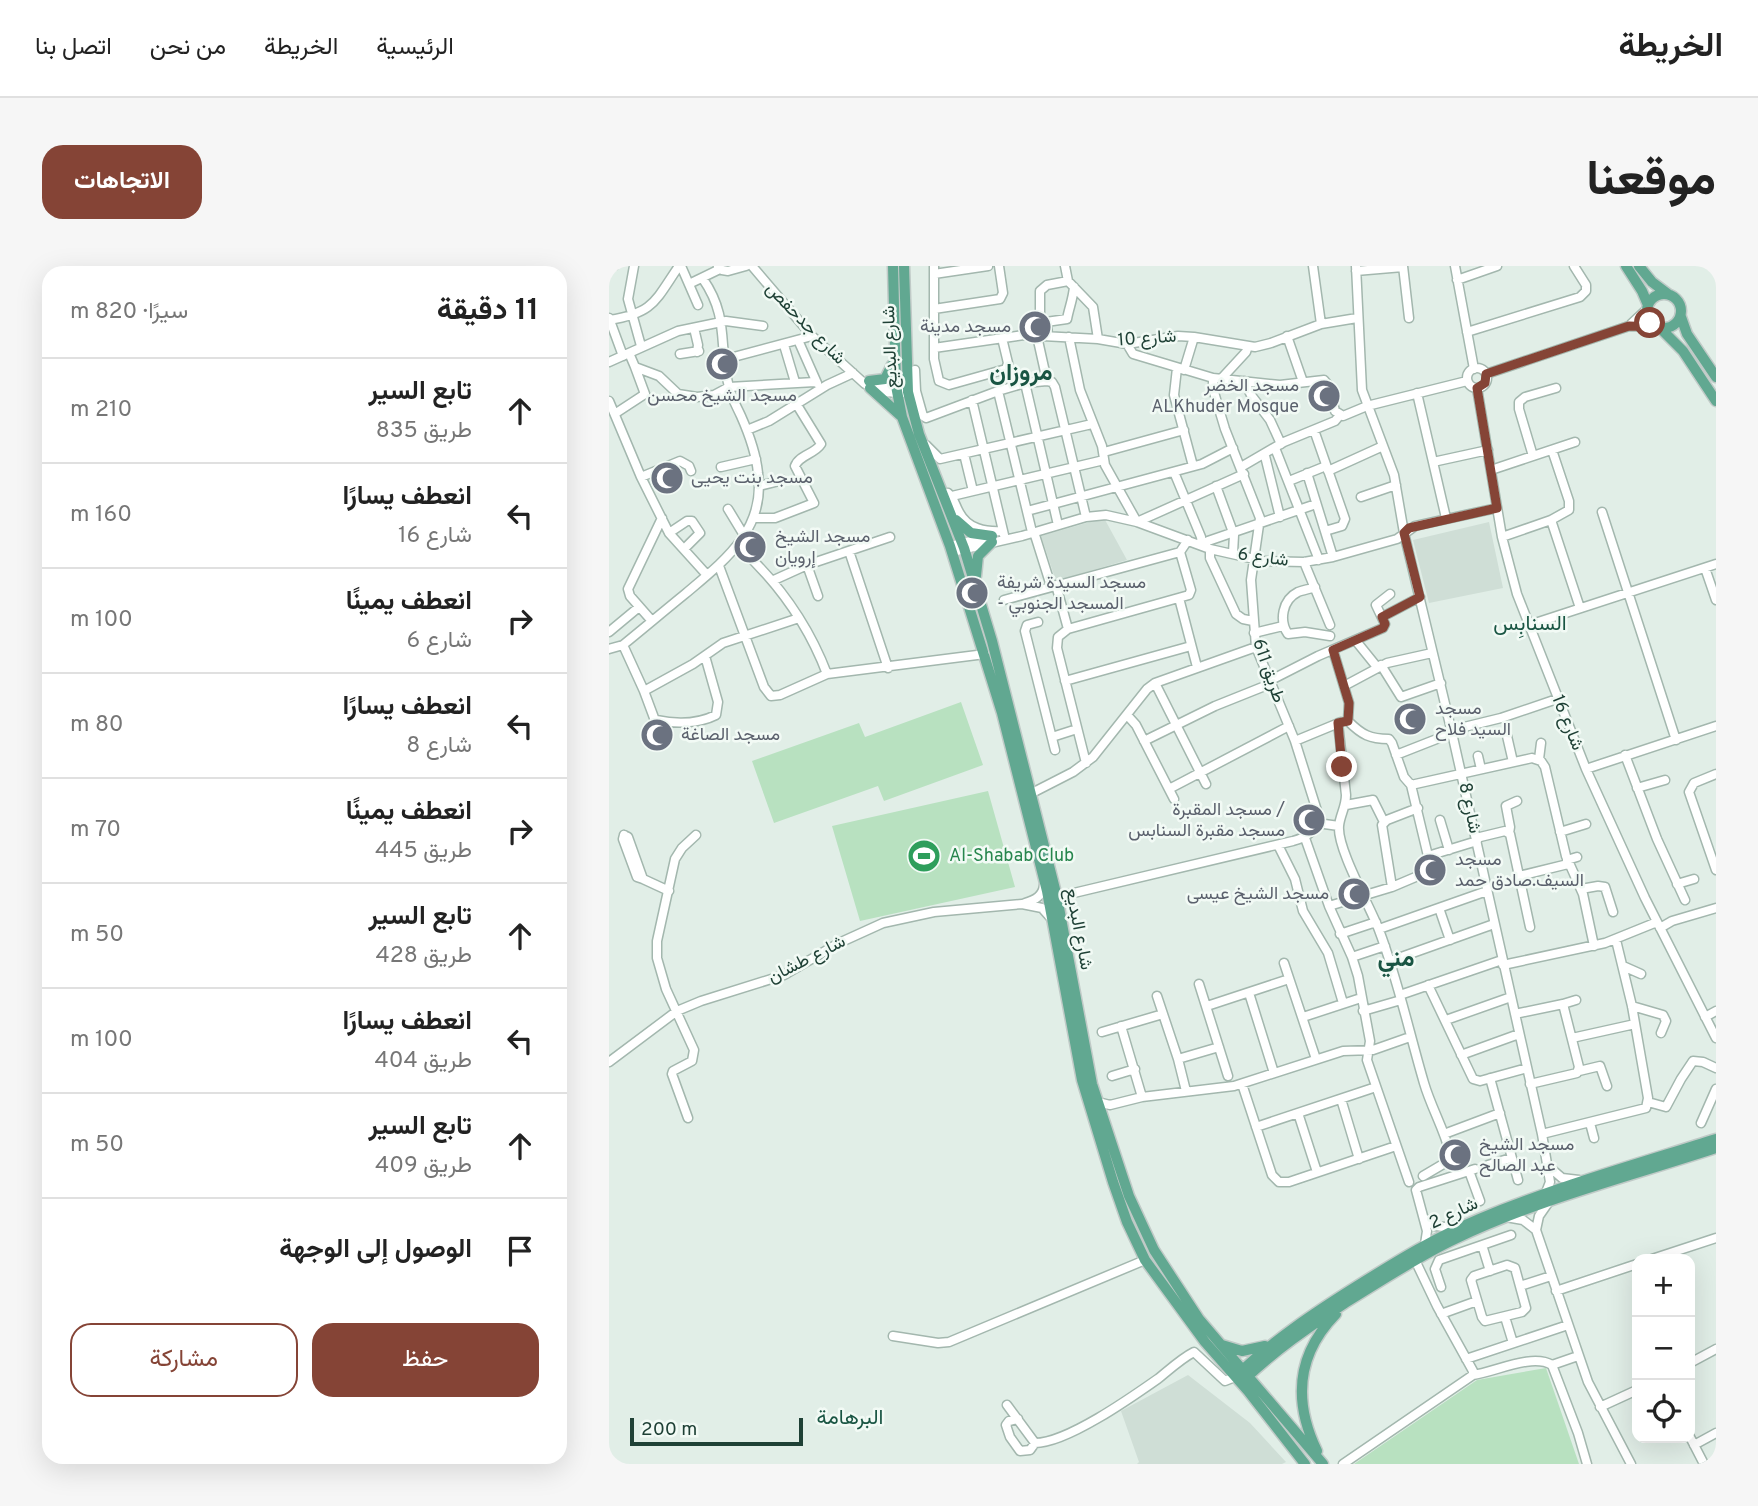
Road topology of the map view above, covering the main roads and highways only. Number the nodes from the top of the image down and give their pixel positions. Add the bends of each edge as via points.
1 (893, 266) edge
2 (904, 266) edge
3 (1626, 266) edge
4 (1639, 266) edge
5 (1668, 294) junction
6 (1647, 308) junction
7 (1681, 317) junction
8 (1658, 328) junction
9 (894, 358) junction
10 (1716, 377) edge
11 (902, 389) junction
12 (1716, 401) edge
13 (902, 417) junction
14 (952, 516) junction
15 (976, 584) junction
16 (1716, 1139) edge
17 (1716, 1148) edge
18 (1546, 1199) junction
19 (1348, 1302) junction
20 (1221, 1345) junction
21 (1269, 1345) junction
22 (1241, 1376) junction
23 (1305, 1464) edge
24 (1324, 1464) edge

1 - 9 main road, شارع البديع
2 - 11 main road, شارع البديع
3 - 6 main road
4 - 5 main road
5 - 6 main road via 1654,297
5 - 7 main road via 1681,306
6 - 8 main road via 1650,323
7 - 8 main road via 1673,327
7 - 10 main road
8 - 12 main road via 1683,351
9 - 11 main road, شارع البديع
9 - 13 main road via 885,379 867,383
11 - 13 main road, شارع البديع
11 - 14 main road, شارع البديع
13 - 22 main road, شارع البديع via 932,491 985,654 1043,876 1086,1098 1127,1222 1145,1259 1205,1342
14 - 15 main road, شارع البديع
14 - 15 main road via 967,531 992,539 978,556
15 - 20 main road, شارع البديع via 1057,897 1098,1102 1132,1205 1154,1250
16 - 18 main road, شارع 2 via 1585,1180
17 - 18 main road, شارع 2
18 - 19 main road, شارع 2 via 1457,1238
18 - 21 main road, شارع 2 via 1425,1244
19 - 22 main road, شارع 2
19 - 24 main road via 1314,1342 1303,1377 1304,1417
20 - 21 main road via 1242,1351
20 - 22 main road, شارع البديع
21 - 22 main road, شارع 2
22 - 23 main road, شارع البديع
22 - 24 main road, شارع البديع

